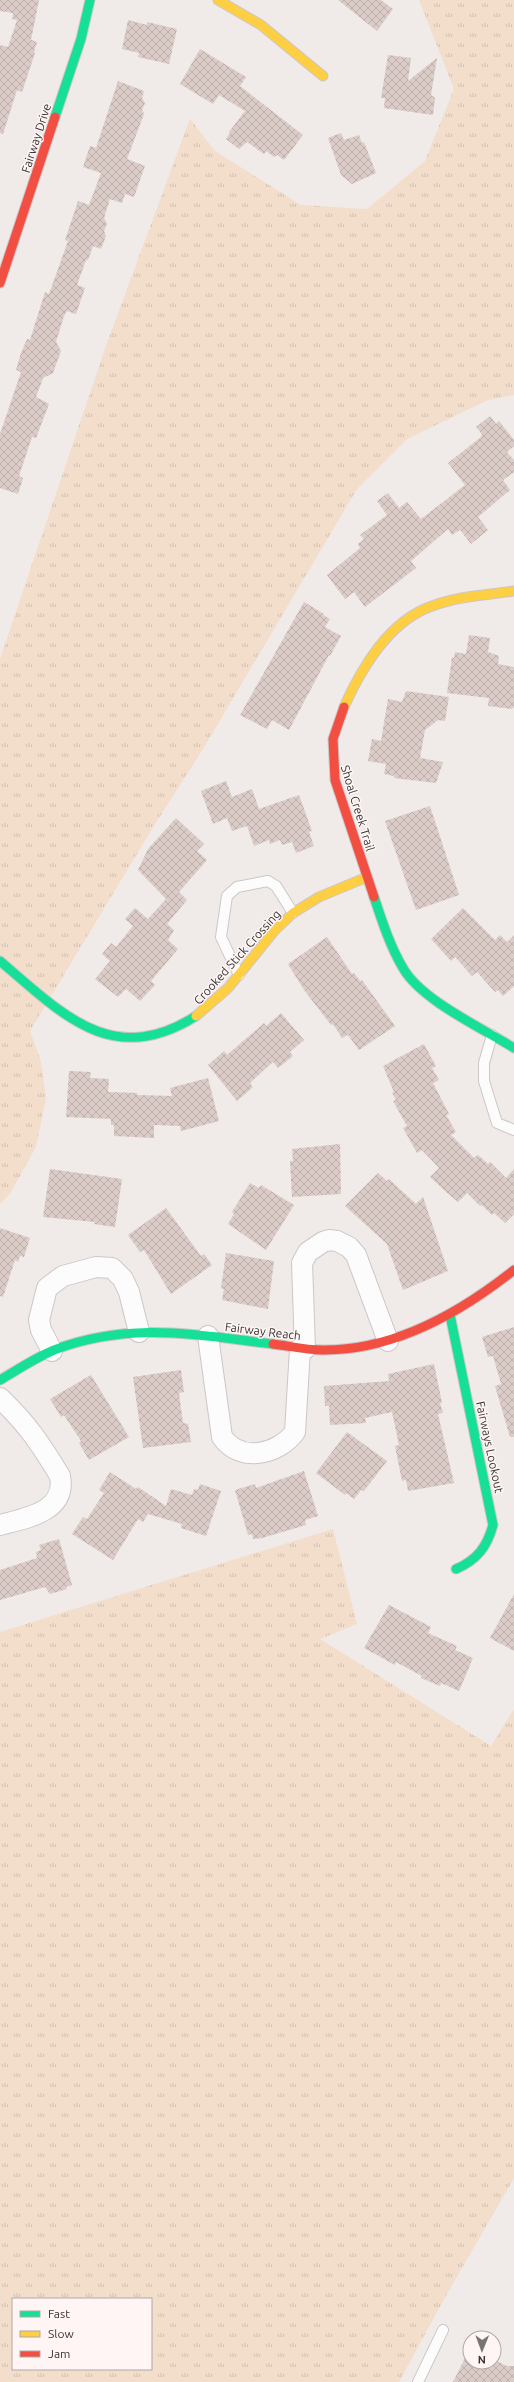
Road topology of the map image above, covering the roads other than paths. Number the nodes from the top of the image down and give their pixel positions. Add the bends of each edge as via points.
1 (90, 0) edge
2 (218, 0) edge
3 (323, 76) dead end
4 (0, 283) edge
5 (514, 590) edge
6 (367, 877) junction
7 (293, 913) junction
8 (0, 961) edge
9 (239, 975) junction
10 (492, 1035) junction
11 (514, 1048) edge
12 (514, 1130) edge
13 (514, 1270) edge
14 (450, 1315) junction
15 (139, 1332) junction
16 (208, 1336) junction
17 (388, 1341) junction
18 (302, 1349) junction
19 (52, 1351) junction
20 (0, 1380) edge
21 (0, 1398) edge
22 (0, 1525) edge
23 (456, 1569) dead end
24 (443, 2330) dead end
25 (418, 2382) edge

1 - 4 street, Fairway Drive via 82,39
2 - 3 street via 261,25
5 - 6 street, Shoal Creek Trail via 434,606 411,617 388,635 344,705 336,726 332,762 335,780
6 - 7 street, Crooked Stick Crossing via 309,902
6 - 10 street, Shoal Creek Trail via 394,953 412,980 447,1010
7 - 9 street, Crooked Stick Crossing
7 - 9 lane via 276,886 268,882 237,886 227,896 221,937
8 - 9 street, Crooked Stick Crossing via 77,1023 116,1036 140,1037 162,1033 186,1024 202,1014
10 - 11 street, Shoal Creek Trail
10 - 12 lane via 484,1063 484,1081 497,1123
13 - 14 street, Fairway Reach via 485,1294
14 - 17 street, Fairway Reach
14 - 23 street, Fairways Lookout via 493,1525 490,1539 482,1553 469,1564
15 - 16 street, Fairway Reach via 165,1331
15 - 19 street, Fairway Reach via 91,1338
15 - 19 street via 123,1279 112,1268 96,1267 63,1276 47,1288 39,1320 41,1330
16 - 18 street, Fairway Reach
16 - 18 street via 222,1438 240,1453 252,1454 279,1447 287,1442 294,1432
17 - 18 street, Fairway Reach via 339,1350
17 - 18 street via 356,1255 349,1247 329,1240 312,1248 302,1263
19 - 20 street, Fairway Reach
21 - 22 street via 26,1423 60,1476 61,1482 61,1490 47,1510
24 - 25 lane

